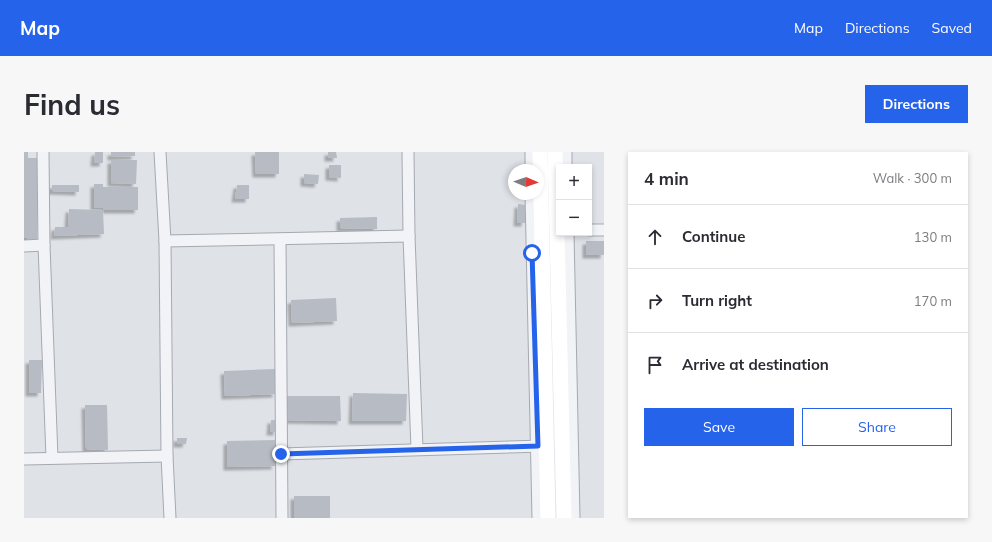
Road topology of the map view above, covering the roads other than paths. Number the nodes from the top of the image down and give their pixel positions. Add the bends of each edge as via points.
1 (43, 152) edge
2 (160, 152) edge
3 (408, 152) edge
4 (530, 152) edge
5 (540, 152) edge
6 (555, 152) edge
7 (566, 152) edge
8 (531, 164) edge
9 (566, 164) edge
10 (531, 200) edge
11 (559, 200) edge
12 (592, 230) edge
13 (604, 230) edge
14 (409, 236) junction
15 (562, 236) edge
16 (562, 236) edge
17 (280, 239) junction
18 (165, 241) junction
19 (44, 245) junction
20 (24, 246) edge
21 (542, 446) junction
22 (417, 449) junction
23 (281, 454) junction
24 (167, 456) junction
25 (52, 458) junction
26 (24, 459) edge
27 (170, 518) edge
28 (282, 518) edge
29 (538, 518) edge
30 (548, 518) edge
31 (564, 518) edge
32 (574, 518) edge

1 - 19 street
2 - 18 street
3 - 14 street
4 - 8 street
5 - 21 main road
6 - 11 main road
7 - 9 street
10 - 21 street
12 - 13 street
14 - 17 street
14 - 22 street
15 - 31 main road
16 - 32 street
17 - 18 street
17 - 23 street
18 - 24 street
19 - 20 street
19 - 25 street
21 - 22 street
21 - 29 street
21 - 30 main road
22 - 23 street
23 - 28 street
24 - 25 street
24 - 27 street
25 - 26 street

